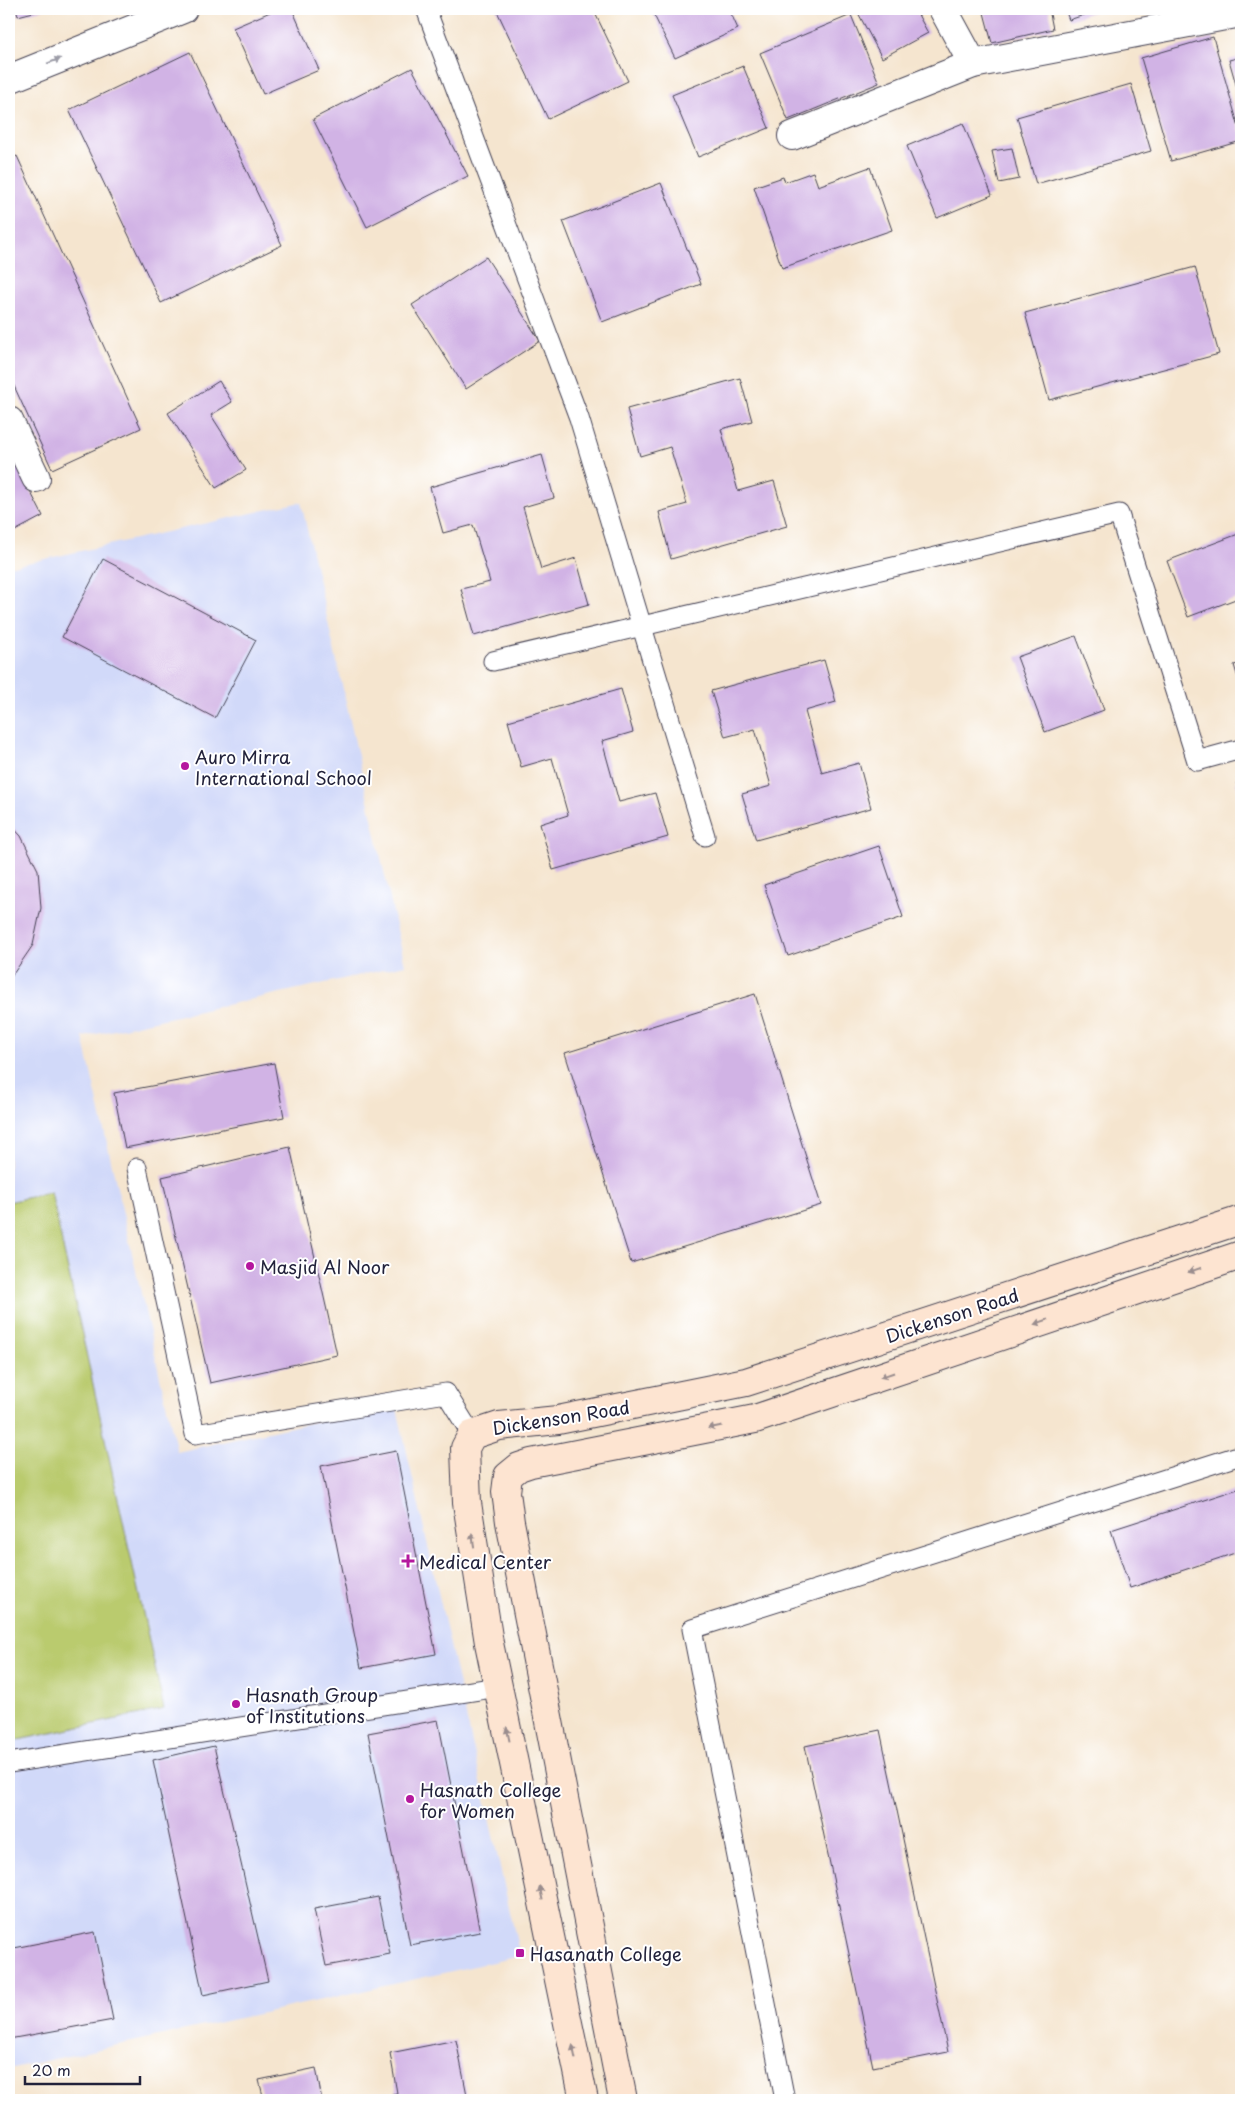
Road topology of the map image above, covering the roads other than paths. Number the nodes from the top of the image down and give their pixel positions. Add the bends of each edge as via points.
1 (183, 9) edge
2 (426, 9) edge
3 (943, 9) edge
4 (1241, 13) edge
5 (973, 64) junction
6 (9, 79) edge
7 (792, 136) dead end
8 (9, 421) edge
9 (36, 478) dead end
10 (642, 626) junction
11 (493, 661) dead end
12 (1241, 749) edge
13 (705, 836) dead end
14 (137, 1168) dead end
15 (1241, 1220) edge
16 (1241, 1255) edge
17 (746, 1382) junction
18 (755, 1419) junction
19 (472, 1435) junction
20 (1241, 1455) edge
21 (532, 1636) junction
22 (489, 1643) junction
23 (498, 1687) junction
24 (9, 1764) edge
25 (606, 2014) junction
26 (567, 2019) junction
27 (584, 2100) edge
28 (623, 2100) edge
29 (786, 2100) edge

6 -> 1 street
2 - 10 lane via 579,418
3 - 5 street
4 - 5 street
5 - 7 street
8 - 9 street
10 - 11 lane
10 - 12 lane via 1119,514 1197,761
10 - 13 lane
14 - 19 lane via 195,1434 446,1394
15 - 17 main road, Dickenson Road
16 -> 18 main road, Dickenson Road
17 - 18 main road
17 - 19 main road, Dickenson Road via 558,1420 499,1426
18 -> 21 main road, Dickenson Road via 531,1463 518,1467 508,1476 506,1492 510,1522
22 -> 19 main road, Dickenson Road via 467,1503 465,1448
20 - 29 lane via 692,1629
21 - 22 main road
21 - 25 main road, Dickenson Road
22 - 23 main road, Dickenson Road
23 - 24 lane
26 -> 23 main road, Dickenson Road
25 - 26 main road
25 - 28 main road, Dickenson Road
27 -> 26 main road, Dickenson Road

